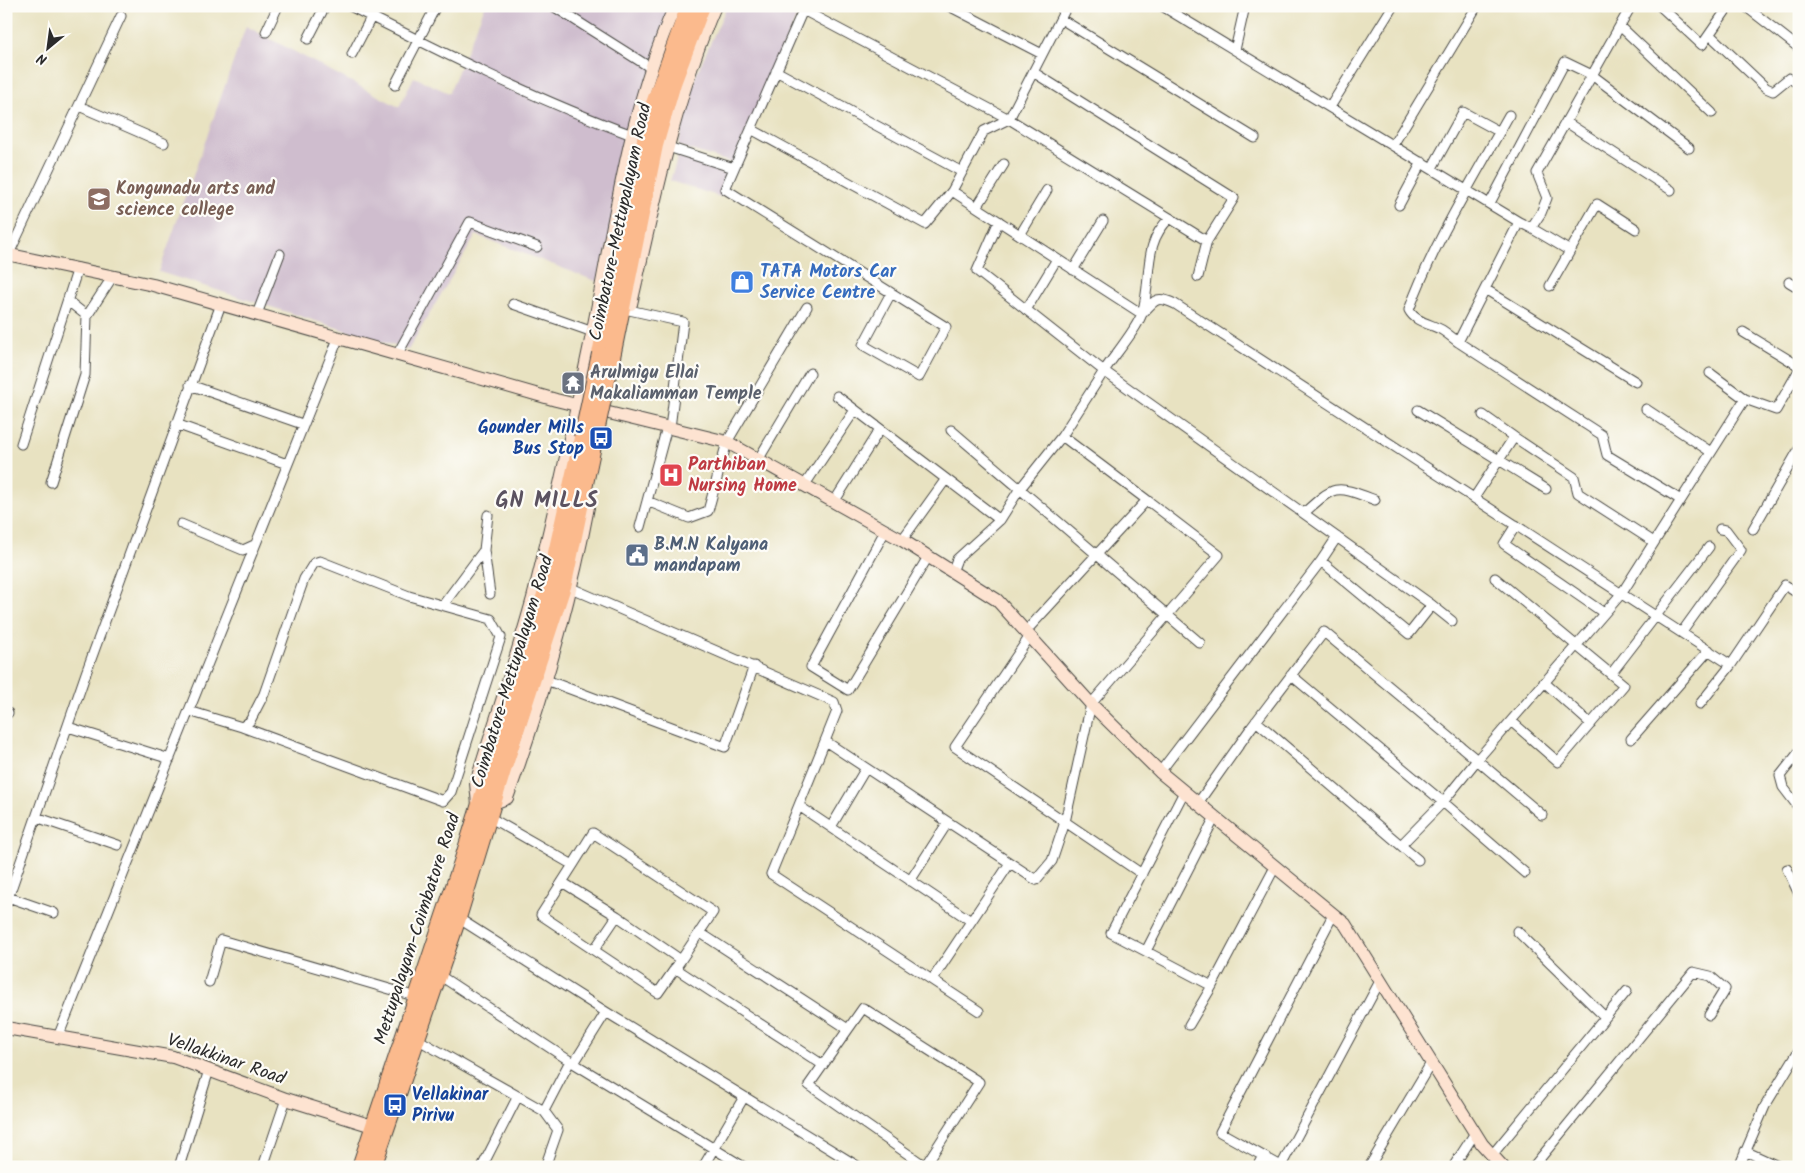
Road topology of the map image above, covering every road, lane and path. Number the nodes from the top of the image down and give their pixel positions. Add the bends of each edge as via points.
1 (278, 6) edge
2 (325, 6) edge
3 (350, 6) edge
4 (377, 6) edge
5 (436, 6) edge
6 (553, 6) edge
7 (675, 6) edge
8 (689, 6) edge
9 (702, 6) edge
10 (715, 6) edge
11 (950, 6) edge
12 (1067, 6) edge
13 (1162, 6) edge
14 (1245, 6) edge
15 (1393, 6) edge
16 (1477, 6) edge
17 (1631, 6) edge
18 (1729, 6) edge
19 (1746, 6) edge
20 (1662, 7) edge
21 (121, 16) dead end
22 (372, 17) junction
23 (1061, 19) junction
24 (1620, 26) junction
25 (266, 32) dead end
26 (1710, 35) junction
27 (308, 39) dead end
28 (418, 41) junction
29 (1799, 48) edge
30 (1235, 50) junction
31 (352, 54) dead end
32 (1042, 54) junction
33 (652, 68) junction
34 (776, 71) junction
35 (1033, 72) junction
36 (1592, 76) junction
37 (1799, 84) edge
38 (395, 86) dead end
39 (79, 106) junction
40 (1330, 107) junction
41 (657, 113) junction
42 (1712, 113) dead end
43 (1509, 115) dead end
44 (1009, 119) junction
45 (1566, 122) junction
46 (751, 129) junction
47 (1500, 132) junction
48 (632, 135) junction
49 (1255, 138) dead end
50 (164, 143) dead end
51 (1393, 145) junction
52 (668, 147) junction
53 (1689, 148) dead end
54 (1422, 162) junction
55 (1004, 164) dead end
56 (734, 168) junction
57 (1432, 168) junction
58 (962, 172) junction
59 (1047, 190) dead end
60 (1468, 190) junction
61 (1671, 190) dead end
62 (952, 191) junction
63 (1490, 203) junction
64 (1398, 205) dead end
65 (977, 207) junction
66 (1170, 218) junction
67 (1103, 221) dead end
68 (998, 222) junction
69 (1519, 222) junction
70 (1530, 228) junction
71 (1636, 229) dead end
72 (1020, 235) junction
73 (1208, 241) junction
74 (537, 247) dead end
75 (1570, 251) junction
76 (280, 254) dead end
77 (7, 256) edge
78 (1057, 260) junction
79 (78, 268) junction
80 (1073, 270) junction
81 (113, 276) junction
82 (1198, 277) dead end
83 (1789, 282) dead end
84 (1550, 286) dead end
85 (1799, 288) edge
86 (1485, 289) junction
87 (891, 293) junction
88 (68, 301) junction
89 (221, 304) junction
90 (513, 304) dead end
91 (807, 307) dead end
92 (629, 310) junction
93 (1026, 310) junction
94 (257, 314) junction
95 (1142, 314) junction
96 (87, 316) junction
97 (593, 332) junction
98 (1743, 332) dead end
99 (338, 339) junction
100 (1458, 342) junction
101 (397, 355) junction
102 (1104, 371) junction
103 (810, 373) dead end
104 (1710, 373) dead end
105 (1798, 373) edge
106 (1636, 382) dead end
107 (190, 384) junction
108 (837, 396) dead end
109 (1745, 399) junction
110 (578, 404) junction
111 (1646, 409) dead end
112 (855, 410) junction
113 (1418, 410) dead end
114 (606, 411) junction
115 (1483, 415) dead end
116 (176, 424) junction
117 (302, 424) junction
118 (669, 428) junction
119 (880, 429) junction
120 (951, 430) dead end
121 (1062, 436) junction
122 (1514, 437) junction
123 (727, 442) junction
124 (21, 444) dead end
125 (1799, 449) edge
126 (1711, 452) junction
127 (758, 460) junction
128 (1499, 460) junction
129 (287, 464) junction
130 (946, 478) junction
131 (51, 482) dead end
132 (804, 486) junction
133 (1546, 489) dead end
134 (1019, 490) junction
135 (1474, 498) junction
136 (1147, 500) junction
137 (1375, 500) dead end
138 (1680, 500) junction
139 (647, 501) junction
140 (834, 502) junction
141 (1304, 513) junction
142 (488, 515) dead end
143 (1000, 520) junction
144 (181, 524) dead end
145 (1516, 525) junction
146 (640, 527) dead end
147 (1720, 528) dead end
148 (1753, 530) dead end
149 (885, 531) junction
150 (1337, 536) junction
151 (902, 540) junction
152 (1654, 542) junction
153 (254, 545) junction
154 (1709, 547) dead end
155 (484, 550) junction
156 (1098, 553) junction
157 (928, 557) junction
158 (1321, 561) junction
159 (952, 572) junction
160 (1495, 578) dead end
161 (571, 588) junction
162 (1622, 593) junction
163 (490, 594) dead end
164 (1799, 594) edge
165 (1432, 605) junction
166 (443, 606) junction
167 (1604, 613) junction
168 (1167, 616) junction
169 (1657, 616) junction
170 (1452, 621) dead end
171 (1682, 632) junction
172 (1028, 634) junction
173 (1200, 643) dead end
174 (1577, 645) junction
175 (1709, 650) junction
176 (1731, 665) junction
177 (754, 666) junction
178 (1611, 674) junction
179 (1291, 675) junction
180 (546, 680) junction
181 (1544, 682) junction
182 (1091, 704) junction
183 (1700, 704) dead end
184 (189, 711) junction
185 (1256, 721) junction
186 (1511, 721) junction
187 (1591, 724) junction
188 (242, 726) junction
189 (68, 727) junction
190 (1631, 739) dead end
191 (825, 741) junction
192 (1799, 752) edge
193 (170, 759) junction
194 (1477, 760) junction
195 (866, 768) junction
196 (1160, 772) junction
197 (1184, 792) junction
198 (1443, 802) junction
199 (1198, 803) junction
200 (799, 806) junction
201 (1799, 808) edge
202 (487, 810) junction
203 (1542, 815) dead end
204 (36, 817) junction
205 (1215, 817) junction
206 (948, 822) junction
207 (1065, 822) junction
208 (831, 827) junction
209 (1084, 842) dead end
210 (1401, 845) junction
211 (118, 846) dead end
212 (1418, 860) dead end
213 (1010, 863) junction
214 (573, 865) junction
215 (1275, 866) junction
216 (1787, 870) dead end
217 (1525, 873) dead end
218 (1142, 874) junction
219 (910, 880) junction
220 (562, 882) junction
221 (1799, 894) edge
222 (7, 900) edge
223 (54, 913) dead end
224 (1333, 914) junction
225 (617, 916) junction
226 (458, 918) junction
227 (971, 921) junction
228 (1517, 931) dead end
229 (699, 932) junction
230 (594, 950) junction
231 (1146, 951) junction
232 (681, 960) junction
233 (675, 968) junction
234 (439, 975) junction
235 (932, 980) junction
236 (1380, 981) junction
237 (209, 982) dead end
238 (1212, 986) junction
239 (1627, 991) dead end
240 (417, 997) junction
241 (979, 1011) dead end
242 (606, 1012) junction
243 (1709, 1015) dead end
244 (1605, 1017) junction
245 (1189, 1025) dead end
246 (6, 1028) edge
247 (848, 1029) junction
248 (58, 1037) junction
249 (417, 1039) junction
250 (1799, 1050) edge
251 (572, 1062) junction
252 (1431, 1063) junction
253 (823, 1065) junction
254 (209, 1070) junction
255 (518, 1096) junction
256 (744, 1096) junction
257 (286, 1099) junction
258 (544, 1111) junction
259 (379, 1129) junction
260 (1476, 1133) junction
261 (714, 1148) junction
262 (1745, 1151) junction
263 (1492, 1154) junction
264 (1263, 1156) junction
265 (179, 1167) edge
266 (263, 1167) edge
267 (360, 1167) edge
268 (373, 1167) edge
269 (482, 1167) edge
270 (545, 1167) edge
271 (703, 1167) edge
272 (744, 1167) edge
273 (859, 1167) edge
274 (1257, 1167) edge
275 (1369, 1167) edge
276 (1453, 1167) edge
277 (1503, 1167) edge
278 (1533, 1167) edge
279 (1739, 1167) edge
280 (1780, 1167) edge

1 - 25 street
2 - 27 street
3 - 22 street
4 - 22 street
5 - 28 street
6 - 33 street
7 - 33 street
8 - 41 highway, Mettupalayam-Coimbatore Road
9 - 41 highway, Coimbatore-Mettupalayam Road
10 - 52 street via 688,75
11 - 32 street
12 - 23 street
13 - 30 street
14 - 30 street
15 - 40 street
16 - 51 street
17 - 24 street
18 - 26 street
19 - 29 street
20 - 26 street via 1702,46
21 - 39 street
22 - 28 street
22 - 31 street
23 - 32 street
23 - 49 street
24 - 36 street
24 - 42 street
26 - 37 street via 1766,88 1773,91 1789,78
28 - 38 street
28 - 48 street via 573,113
30 - 40 street
32 - 35 street
33 - 48 street
34 - 44 street via 803,10
34 - 46 street
34 - 58 street
35 - 44 street
35 - 73 street via 1234,198
36 - 45 street
36 - 53 street
36 - 63 street via 1565,62
39 - 50 street
39 - 77 street
40 - 51 street
41 - 202 highway, Mettupalayam-Coimbatore Road, bridge via 534,659
43 - 47 street
44 - 58 street via 984,131
44 - 66 street
45 - 61 street
45 - 70 street via 1537,173 1547,198
46 - 56 street
46 - 62 street via 925,224
47 - 57 street via 1463,112
47 - 60 street
48 - 97 street
51 - 54 street
52 - 56 street
52 - 92 street
54 - 57 street
54 - 64 street
55 - 65 street
56 - 87 street via 725,189
57 - 60 street
58 - 62 street
59 - 72 street
60 - 63 street
60 - 100 street via 1408,310 1420,321 1442,330
62 - 65 street
63 - 69 street
65 - 68 street
66 - 73 street
66 - 95 street via 1160,227 1152,242
67 - 80 street
68 - 72 street
68 - 93 street via 977,271
69 - 70 street
69 - 86 street
70 - 75 street
71 - 75 street via 1597,204
72 - 78 street
73 - 82 street
74 - 101 street via 470,222
75 - 84 street
76 - 94 street
77 - 79 street
78 - 80 street
78 - 93 street
79 - 81 street
79 - 88 street
80 - 95 street
81 - 89 street
81 - 96 street
83 - 85 street
86 - 100 street
86 - 106 street
87 - 87 street via 946,327 919,377 863,345
88 - 96 street
88 - 124 street
89 - 94 street
89 - 107 street
90 - 97 street
91 - 123 street
92 - 114 street
92 - 118 street via 682,322
93 - 102 street
94 - 99 street
95 - 102 street
95 - 135 street via 1154,300 1163,298 1175,304
96 - 131 street via 85,375
97 - 110 street
98 - 105 street
99 - 101 street
99 - 117 street
100 - 138 street via 1602,435 1606,455
101 - 110 street
102 - 121 street
102 - 141 street
103 - 127 street
104 - 109 street
105 - 109 street via 1776,410
107 - 116 street
107 - 117 street
108 - 112 street
109 - 126 street
110 - 114 street
110 - 202 street via 533,598 476,783
111 - 126 street
112 - 119 street
112 - 132 street
113 - 128 street
114 - 118 street
114 - 161 street
115 - 122 street
116 - 129 street
116 - 189 street
117 - 129 street
118 - 123 street
118 - 139 street
119 - 130 street
119 - 140 street
120 - 134 street
121 - 134 street
121 - 136 street
122 - 128 street
122 - 152 street via 1574,477 1578,493
123 - 127 street
123 - 139 street via 708,511 689,518
125 - 148 street
126 - 138 street
127 - 132 street
128 - 133 street
128 - 135 street
129 - 153 street
130 - 143 street
130 - 151 street
132 - 140 street
134 - 143 street
134 - 156 street
135 - 145 street
136 - 156 street
136 - 168 street via 1219,555
137 - 141 street via 1346,489 1328,492
138 - 152 street
139 - 146 street
140 - 149 street
141 - 150 street
142 - 155 street
143 - 159 street via 957,559
144 - 153 street via 243,550
145 - 162 street
145 - 167 street via 1504,544
147 - 171 street via 1726,530 1741,550
149 - 151 street
149 - 157 street via 811,667 848,690
150 - 158 street
150 - 165 street
151 - 157 street
152 - 162 street
153 - 184 street
154 - 169 street
155 - 163 street
155 - 166 street
156 - 168 street
156 - 172 street
157 - 159 street
158 - 165 street via 1409,634
158 - 196 street
159 - 172 street via 997,600
160 - 174 street
161 - 177 street
161 - 180 street
162 - 167 street
162 - 169 street
164 - 176 street via 1785,585
165 - 170 street
166 - 188 street via 331,564 314,563 304,579 264,694 250,721
166 - 188 street via 491,620 501,637 452,792 443,801
167 - 174 street
168 - 173 street
168 - 182 street
169 - 171 street
169 - 178 street
171 - 175 street
172 - 182 street
172 - 207 street via 954,747
174 - 178 street
174 - 181 street
175 - 176 street
175 - 190 street
176 - 183 street
177 - 180 street via 725,747
177 - 191 street via 834,702 837,711
178 - 187 street via 1624,685
179 - 185 street
179 - 194 street via 1324,632
179 - 198 street
180 - 202 street via 507,798
181 - 186 street
181 - 187 street
182 - 196 street
182 - 207 street
184 - 188 street
184 - 193 street
185 - 199 street
185 - 210 street
186 - 187 street via 1558,762
186 - 194 street
189 - 193 street
189 - 204 street
191 - 195 street
191 - 200 street
192 - 201 street via 1780,776 1783,787
193 - 248 street
194 - 198 street
194 - 203 street
195 - 206 street
195 - 208 street
196 - 197 street
197 - 199 street
197 - 218 street
198 - 210 street
198 - 217 street
199 - 205 street
200 - 208 street
200 - 235 street via 771,874
202 - 214 street
202 - 226 highway
202 - 240 highway, Mettupalayam-Coimbatore Road
204 - 211 street
204 - 222 street
205 - 215 street
205 - 231 street
206 - 213 street
206 - 219 street
207 - 209 street
207 - 213 street via 1052,861 1036,880
207 - 218 street
208 - 219 street
210 - 212 street
213 - 227 street
214 - 220 street
214 - 229 street via 593,833 713,912
215 - 224 street
215 - 238 street
216 - 221 street
218 - 231 street via 1111,932
219 - 227 street
220 - 225 street
220 - 230 street via 541,915
222 - 223 street
224 - 236 street via 1345,924
224 - 264 street via 1220,1132
225 - 230 street
225 - 232 street
226 - 234 highway
226 - 242 street
227 - 235 street
228 - 244 street
229 - 232 street
229 - 247 street
230 - 233 street via 658,993
231 - 238 street
232 - 233 street
233 - 253 street
234 - 249 highway
234 - 251 street
235 - 241 street
236 - 252 street
236 - 264 street via 1281,1166
237 - 240 street via 221,940
238 - 245 street
239 - 244 street
240 - 259 highway, Mettupalayam-Coimbatore Road
242 - 251 street
242 - 256 street
243 - 278 street via 1725,989 1710,976 1693,972
244 - 263 street
246 - 248 street, Vellakkinar Road
247 - 253 street
247 - 253 street via 863,1008 979,1082 925,1166 809,1085
248 - 254 street, Vellakkinar Road via 173,1057
249 - 255 street
249 - 259 highway
250 - 262 street via 1765,1106
251 - 258 street
251 - 261 street
252 - 260 street
252 - 275 street
254 - 257 street, Vellakkinar Road
254 - 265 street
255 - 258 street
255 - 269 street
256 - 261 street
256 - 273 street
257 - 259 street, Vellakkinar Road
257 - 266 street
258 - 270 street via 558,1130
259 - 267 highway, Mettupalayam-Coimbatore Road
259 - 268 highway
260 - 263 street
260 - 276 street
261 - 271 street
261 - 272 street
262 - 279 street
262 - 280 street
263 - 277 street
264 - 274 street

